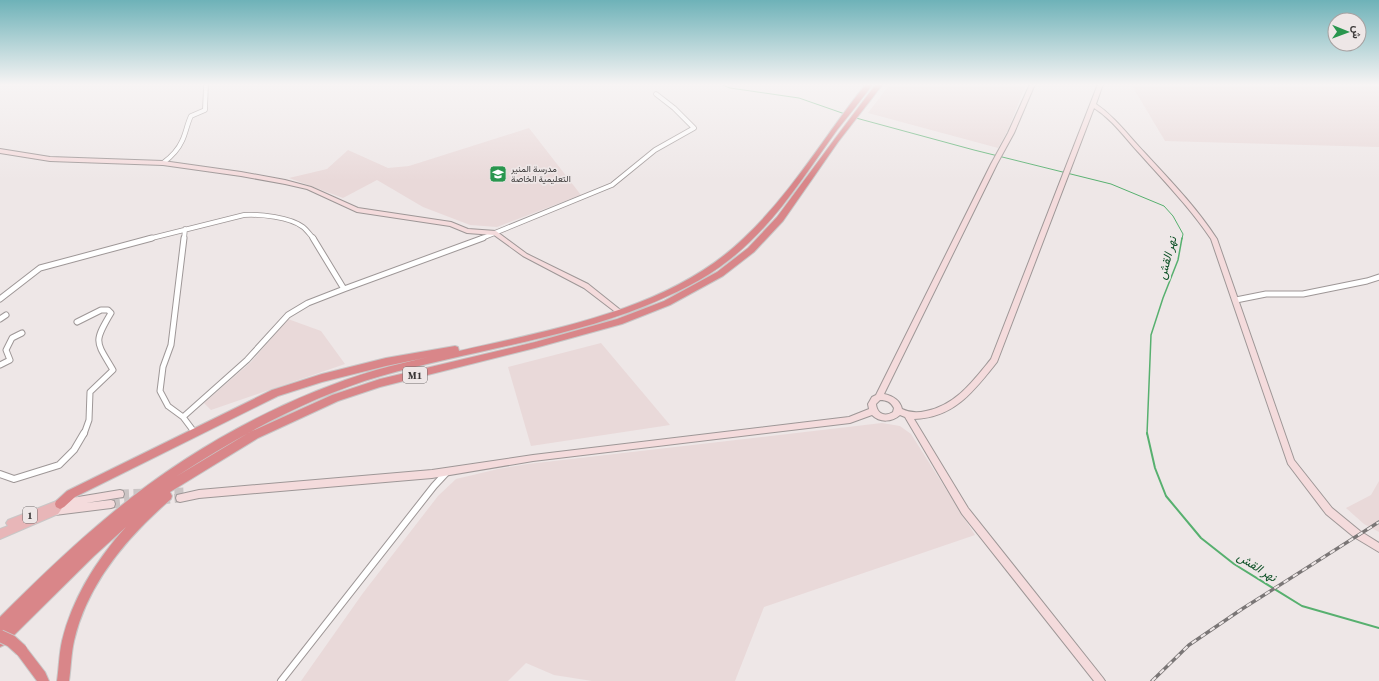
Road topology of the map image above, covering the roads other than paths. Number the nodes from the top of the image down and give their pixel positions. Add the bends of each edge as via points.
1 (192, 116) edge
2 (682, 116) edge
3 (847, 116) edge
4 (854, 116) edge
5 (1018, 116) edge
6 (1089, 116) edge
7 (1108, 116) edge
8 (832, 140) junction
9 (0, 151) edge
10 (163, 163) junction
11 (185, 230) junction
12 (496, 233) junction
13 (1379, 277) edge
14 (344, 289) junction
15 (0, 299) edge
16 (1236, 300) junction
17 (620, 312) junction
18 (6, 315) dead end
19 (0, 319) edge
20 (77, 322) dead end
21 (551, 332) junction
22 (22, 333) dead end
23 (8, 346) junction
24 (0, 349) edge
25 (0, 365) edge
26 (879, 397) junction
27 (873, 411) junction
28 (898, 411) junction
29 (908, 416) junction
30 (183, 417) junction
31 (195, 433) junction
32 (448, 472) junction
33 (0, 474) edge
34 (190, 475) junction
35 (120, 494) tunnel mouth
36 (182, 495) tunnel mouth
37 (111, 504) tunnel mouth
38 (57, 507) junction
39 (0, 528) edge
40 (0, 534) edge
41 (1379, 548) edge
42 (0, 625) edge
43 (0, 636) edge
44 (0, 641) edge
45 (289, 672) junction
46 (43, 681) edge
47 (63, 681) edge
48 (276, 681) edge
49 (281, 681) edge
50 (1100, 681) edge

1 - 10 street via 183,140 172,156
2 - 12 street via 694,128 655,150 612,185
3 - 8 highway, M1
4 - 8 highway, M1
5 - 26 street
6 - 29 street via 994,360 973,387 951,406 934,413
7 - 16 street via 1199,215 1214,239
8 - 17 highway, M1 via 758,229 724,259 658,297
8 - 34 highway, M1 via 780,219 751,250 720,274 667,303 618,322 380,383 335,398 254,435
9 - 10 street via 50,159
10 - 12 street via 285,182 309,188 357,210 451,224 467,231
11 - 14 street via 244,215 278,217 302,226 314,239
11 - 15 street via 40,268
11 - 30 street via 171,346 163,367 160,391 168,406
12 - 14 street
12 - 17 street via 525,255 586,286
13 - 16 street via 1303,294 1266,294
14 - 30 street via 308,303 288,316 247,360
16 - 41 street via 1291,462 1329,511
17 - 21 highway, M1
18 - 19 street
20 - 33 street via 101,310 108,310 111,313 100,332 98,344 113,370 90,392 90,420 83,436 60,465 14,479
21 - 31 highway via 386,362 322,378 275,393
21 - 42 highway, M1 via 377,373 327,391 262,420 171,475 117,515 83,544
22 - 23 street via 12,338
23 - 24 street
23 - 25 street via 6,350 10,360
26 - 27 street via 872,404
26 - 28 street via 891,399 897,404
27 - 28 street via 880,417 889,418 894,417
27 - 32 street via 850,420 533,458
28 - 29 street
29 - 50 street via 965,511
30 - 31 street
31 - 38 highway via 71,494
32 - 36 street
32 - 45 street via 434,486
34 - 44 highway, M1 via 132,515 90,552
34 - 47 highway via 116,546 92,583 76,616
35 - 38 street
37 - 38 street
38 - 39 main road, 1 via 46,508
38 - 40 main road, 1
43 - 46 highway, bridge via 21,650
45 - 48 street
45 - 49 street

